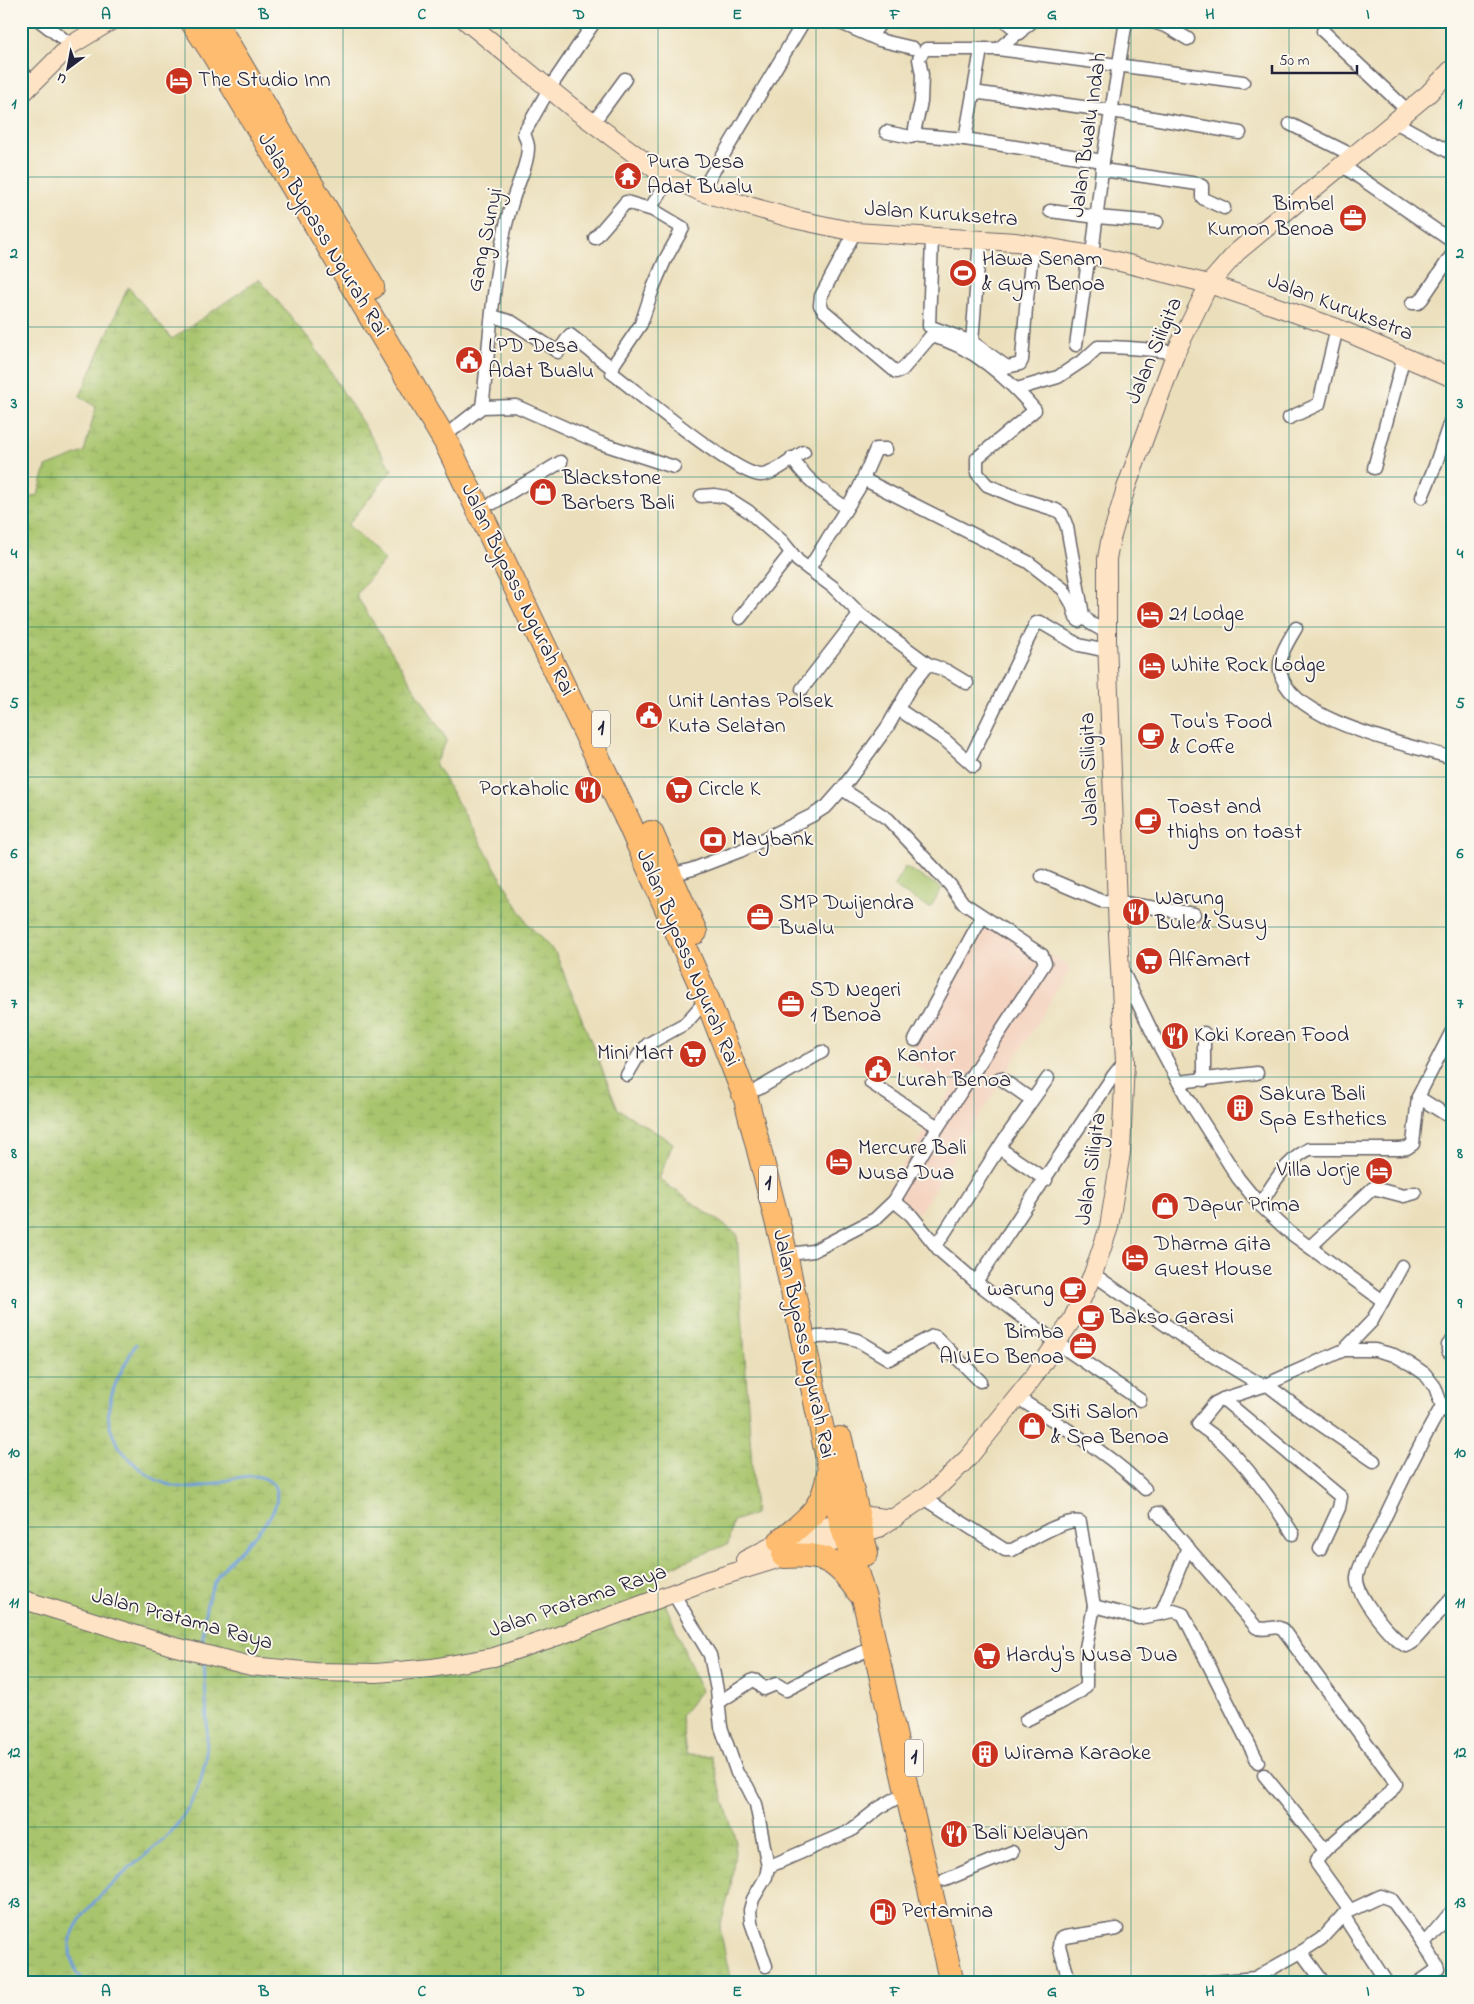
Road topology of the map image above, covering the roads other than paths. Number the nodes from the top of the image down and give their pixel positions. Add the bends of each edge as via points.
1 (40, 21) edge
2 (111, 21) edge
3 (192, 21) edge
4 (214, 21) edge
5 (595, 21) edge
6 (804, 21) edge
7 (836, 21) edge
8 (882, 21) edge
9 (1005, 21) edge
10 (1032, 21) edge
11 (1126, 21) edge
12 (1150, 21) edge
13 (473, 23) edge
14 (1323, 30) dead end
15 (1020, 33) junction
16 (870, 36) junction
17 (1188, 39) dead end
18 (70, 45) junction
19 (998, 49) junction
20 (981, 50) junction
21 (917, 51) junction
22 (1118, 64) junction
23 (1453, 68) edge
24 (27, 77) edge
25 (625, 79) dead end
26 (1243, 82) dead end
27 (549, 89) junction
28 (973, 92) junction
29 (21, 95) edge
30 (1112, 112) junction
31 (1402, 117) junction
32 (594, 123) junction
33 (1290, 124) dead end
34 (886, 132) dead end
35 (1240, 133) dead end
36 (918, 134) junction
37 (965, 139) junction
38 (1453, 154) edge
39 (1348, 161) junction
40 (1103, 166) junction
41 (670, 178) junction
42 (700, 192) junction
43 (1224, 208) dead end
44 (652, 210) junction
45 (1050, 211) dead end
46 (1097, 217) junction
47 (1157, 222) dead end
48 (855, 232) junction
49 (595, 238) dead end
50 (932, 238) junction
51 (980, 239) junction
52 (1453, 242) edge
53 (1034, 244) junction
54 (1453, 253) edge
55 (1090, 254) junction
56 (1209, 284) junction
57 (369, 297) junction
58 (1412, 303) dead end
59 (492, 316) junction
60 (1337, 328) junction
61 (972, 342) junction
62 (1076, 345) dead end
63 (1176, 352) junction
64 (1404, 356) junction
65 (612, 368) junction
66 (1453, 378) edge
67 (1017, 389) junction
68 (482, 407) junction
69 (1453, 413) edge
70 (1290, 418) dead end
71 (455, 428) junction
72 (886, 450) dead end
73 (804, 452) dead end
74 (792, 458) junction
75 (560, 462) dead end
76 (674, 467) dead end
77 (1374, 468) dead end
78 (863, 479) junction
79 (701, 496) dead end
80 (1422, 497) dead end
81 (493, 504) junction
82 (846, 508) junction
83 (791, 554) junction
84 (809, 569) junction
85 (860, 614) junction
86 (740, 618) dead end
87 (1296, 628) dead end
88 (1107, 641) junction
89 (928, 664) junction
90 (967, 683) dead end
91 (802, 689) dead end
92 (898, 709) junction
93 (1453, 758) edge
94 (842, 789) junction
95 (671, 875) junction
96 (1042, 876) dead end
97 (1118, 902) junction
98 (1194, 914) dead end
99 (982, 917) junction
100 (1121, 968) junction
101 (707, 999) junction
102 (1453, 1029) edge
103 (1204, 1033) dead end
104 (915, 1040) dead end
105 (822, 1052) dead end
106 (1125, 1061) junction
107 (1258, 1073) dead end
108 (627, 1075) dead end
109 (1000, 1078) dead end
110 (1048, 1078) dead end
111 (1204, 1080) junction
112 (1179, 1082) junction
113 (871, 1083) dead end
114 (758, 1089) junction
115 (1418, 1097) junction
116 (1032, 1100) junction
117 (1453, 1119) edge
118 (938, 1128) junction
119 (999, 1148) junction
120 (1046, 1180) junction
121 (1415, 1193) dead end
122 (894, 1201) junction
123 (1260, 1205) junction
124 (936, 1246) junction
125 (1310, 1247) junction
126 (798, 1253) junction
127 (1402, 1266) dead end
128 (1093, 1274) junction
129 (976, 1282) junction
130 (1383, 1301) junction
131 (817, 1337) junction
132 (1453, 1340) edge
133 (1057, 1343) junction
134 (1344, 1350) junction
135 (1453, 1356) edge
136 (980, 1381) dead end
137 (1265, 1385) junction
138 (1018, 1398) junction
139 (1224, 1399) junction
140 (1140, 1400) dead end
141 (1442, 1406) junction
142 (1453, 1417) edge
143 (1374, 1461) dead end
144 (830, 1467) junction
145 (1145, 1489) dead end
146 (924, 1498) junction
147 (1158, 1512) dead end
148 (852, 1527) junction
149 (1293, 1534) dead end
150 (1188, 1547) junction
151 (782, 1549) junction
152 (1320, 1549) dead end
153 (673, 1593) junction
154 (1453, 1596) edge
155 (21, 1599) edge
156 (865, 1602) junction
157 (1094, 1606) junction
158 (1161, 1614) junction
159 (875, 1647) junction
160 (718, 1703) junction
161 (1026, 1720) dead end
162 (1258, 1762) dead end
163 (1264, 1775) dead end
164 (907, 1792) junction
165 (1325, 1850) junction
166 (1012, 1852) dead end
167 (768, 1866) junction
168 (946, 1880) junction
169 (1453, 1910) edge
170 (1347, 1913) junction
171 (1117, 1929) dead end
172 (1424, 1944) junction
173 (1302, 1952) junction
174 (766, 1966) dead end
175 (1257, 1980) edge
176 (1207, 1982) edge
177 (952, 1983) edge
178 (966, 1983) edge
179 (1070, 1983) edge
180 (1324, 1983) edge
181 (1388, 1983) edge
182 (1418, 1983) edge

1 - 18 street
2 - 18 main road
3 - 57 highway, Jalan Bypass Ngurah Rai / 1
4 - 57 highway, Jalan Bypass Ngurah Rai / 1
5 - 27 street, Gang Sunyi
6 - 42 street
7 - 16 street
8 - 16 street
9 - 15 street
10 - 15 street
11 - 22 street, Jalan Bualu Indah
12 - 17 street
13 - 27 main road, Jalan Kuruksetra
14 - 31 street
15 - 19 street
16 - 21 street
18 - 24 main road
19 - 20 street
19 - 22 street
20 - 21 street
20 - 28 street
21 - 36 street via 922,75 921,102 914,128
22 - 26 street
22 - 30 street, Jalan Bualu Indah
23 - 31 main road, Jalan Siligita
24 - 29 main road
25 - 32 street
27 - 32 main road, Jalan Kuruksetra
27 - 59 street, Gang Sunyi via 524,132 528,146 507,219
28 - 30 street
28 - 37 street
30 - 35 street
30 - 40 street, Jalan Bualu Indah
31 - 38 street
31 - 39 main road, Jalan Siligita
32 - 41 main road, Jalan Kuruksetra
33 - 39 street
34 - 36 street via 911,137
36 - 37 street
37 - 40 street
39 - 52 street
39 - 56 main road, Jalan Siligita via 1237,252
40 - 43 street via 1198,184 1202,186 1204,199
40 - 46 street, Jalan Bualu Indah
41 - 42 main road, Jalan Kuruksetra
41 - 44 street
42 - 48 main road, Jalan Kuruksetra via 794,219
44 - 49 street via 626,202
44 - 65 street via 683,228 661,269 641,324
45 - 46 street
46 - 47 street
46 - 55 street, Jalan Bualu Indah
48 - 50 main road, Jalan Kuruksetra
48 - 67 street via 821,296 820,305 824,311 893,371 902,370 931,336 957,344 995,369
50 - 51 main road, Jalan Kuruksetra
50 - 61 street via 929,326
51 - 53 main road, Jalan Kuruksetra
51 - 61 street
53 - 55 main road, Jalan Kuruksetra
53 - 61 street via 1020,364 1007,367
54 - 58 street via 1422,299
55 - 56 main road, Jalan Kuruksetra
55 - 62 street, Jalan Bualu Indah
56 - 60 main road, Jalan Kuruksetra
56 - 63 main road, Jalan Siligita
57 - 71 highway, Jalan Bypass Ngurah Rai / 1
57 - 101 highway, Jalan Bypass Ngurah Rai / 1 via 446,442 629,823
59 - 65 street via 512,322 558,352 570,335
59 - 68 street, Gang Sunyi
60 - 64 main road, Jalan Kuruksetra
60 - 70 street via 1318,404
63 - 67 street via 1098,347 1058,378
63 - 88 main road, Jalan Siligita via 1143,438 1110,542
64 - 66 main road, Jalan Kuruksetra
64 - 77 street
65 - 74 street via 612,373 729,462 761,475
67 - 88 street via 1034,410 977,458 977,473 987,485 1062,514 1083,615
68 - 71 street
68 - 76 street via 509,405 523,408 600,443
69 - 80 street
71 - 81 highway, Jalan Bypass Ngurah Rai / 1
72 - 78 street via 876,449
73 - 74 street
74 - 82 street via 815,486
75 - 81 street
78 - 82 street
78 - 88 street via 1028,562 1063,589 1076,618
79 - 83 street via 726,497 748,511 782,541
81 - 95 highway, Jalan Bypass Ngurah Rai / 1
82 - 84 street
83 - 84 street
83 - 86 street
84 - 85 street
85 - 89 street
85 - 91 street
87 - 93 street via 1283,653 1280,671 1293,693 1305,705 1339,724
88 - 92 street via 1079,644 1040,622 1036,623 971,763 946,741
88 - 97 main road, Jalan Siligita
89 - 90 street
89 - 92 street
92 - 94 street
94 - 95 street via 813,816 740,851
94 - 99 street via 888,819 963,903
95 - 114 highway, Jalan Bypass Ngurah Rai / 1
96 - 97 street via 1100,901
97 - 98 street
97 - 100 main road, Jalan Siligita
99 - 104 street
99 - 118 street via 1042,955 1045,963
100 - 106 main road, Jalan Siligita
100 - 112 street
101 - 108 street via 686,1023 648,1044
101 - 144 highway, Jalan Bypass Ngurah Rai / 1 via 746,1099 783,1244
102 - 115 street
103 - 111 street
105 - 114 street
106 - 120 street
106 - 128 main road, Jalan Siligita via 1118,1171 1109,1227
107 - 111 street
109 - 116 street
110 - 116 street
111 - 112 street
112 - 123 street via 1238,1178
113 - 118 street
114 - 126 highway, Jalan Bypass Ngurah Rai / 1
115 - 117 street
115 - 123 street via 1413,1144 1400,1149 1309,1149 1297,1156 1274,1181
116 - 119 street
118 - 122 street
119 - 120 street
119 - 124 street
120 - 129 street
121 - 125 street via 1404,1196 1373,1188
122 - 124 street via 912,1215
122 - 126 street via 874,1219 813,1251
123 - 125 street
124 - 129 street
125 - 130 street
126 - 131 highway, Jalan Bypass Ngurah Rai / 1
127 - 130 street
128 - 133 main road, Jalan Siligita via 1072,1320
128 - 137 street via 1193,1344
129 - 133 street
130 - 134 street via 1372,1321
131 - 136 street via 842,1336 857,1340 889,1359 933,1336
131 - 148 highway, Jalan Bypass Ngurah Rai / 1
132 - 135 street via 1448,1349
133 - 138 main road, Jalan Siligita
133 - 140 street
134 - 137 street
134 - 141 street via 1376,1350 1412,1365 1435,1387
137 - 139 street
137 - 143 street
138 - 145 street via 1103,1452
138 - 146 main road, Jalan Siligita via 968,1458
139 - 149 street via 1215,1403 1198,1424 1224,1444 1249,1471
139 - 152 street via 1341,1497 1340,1508
141 - 142 street
141 - 154 street via 1407,1471 1357,1575 1357,1582 1376,1617 1406,1646
144 - 148 highway, Jalan Bypass Ngurah Rai / 1
144 - 151 highway via 823,1498
146 - 148 main road, Jalan Siligita via 880,1528
146 - 157 street via 1005,1550 1012,1550 1074,1521 1080,1522
147 - 150 street
148 - 151 main road, Jalan Pratama Raya
148 - 156 highway, Jalan Bypass Ngurah Rai / 1
148 - 168 highway, Jalan Bypass Ngurah Rai / 1
150 - 158 street
150 - 165 street via 1256,1628 1283,1630 1396,1784 1389,1794
151 - 153 main road, Jalan Pratama Raya
151 - 156 highway via 827,1560 844,1571
153 - 155 main road, Jalan Pratama Raya via 494,1657 377,1673 251,1666 172,1646
153 - 160 street via 710,1655
156 - 159 highway, Jalan Bypass Ngurah Rai / 1
157 - 158 street via 1139,1618
157 - 161 street via 1086,1648 1086,1686
158 - 162 street via 1179,1612 1186,1618
159 - 160 street via 786,1690 776,1684 764,1689 754,1680
159 - 164 highway, Jalan Bypass Ngurah Rai / 1
160 - 167 street via 721,1727 737,1772 756,1804
163 - 165 street
164 - 167 street via 879,1808 850,1831
164 - 177 highway, Jalan Bypass Ngurah Rai / 1
165 - 170 street via 1317,1864
166 - 168 street
167 - 174 street via 750,1910
168 - 178 highway, Jalan Bypass Ngurah Rai / 1
169 - 172 street
170 - 172 street via 1381,1896 1388,1898
170 - 173 street via 1321,1939
170 - 181 street
171 - 179 street via 1060,1939 1059,1946
172 - 182 street via 1438,1969
173 - 175 street
173 - 180 street
175 - 176 street

